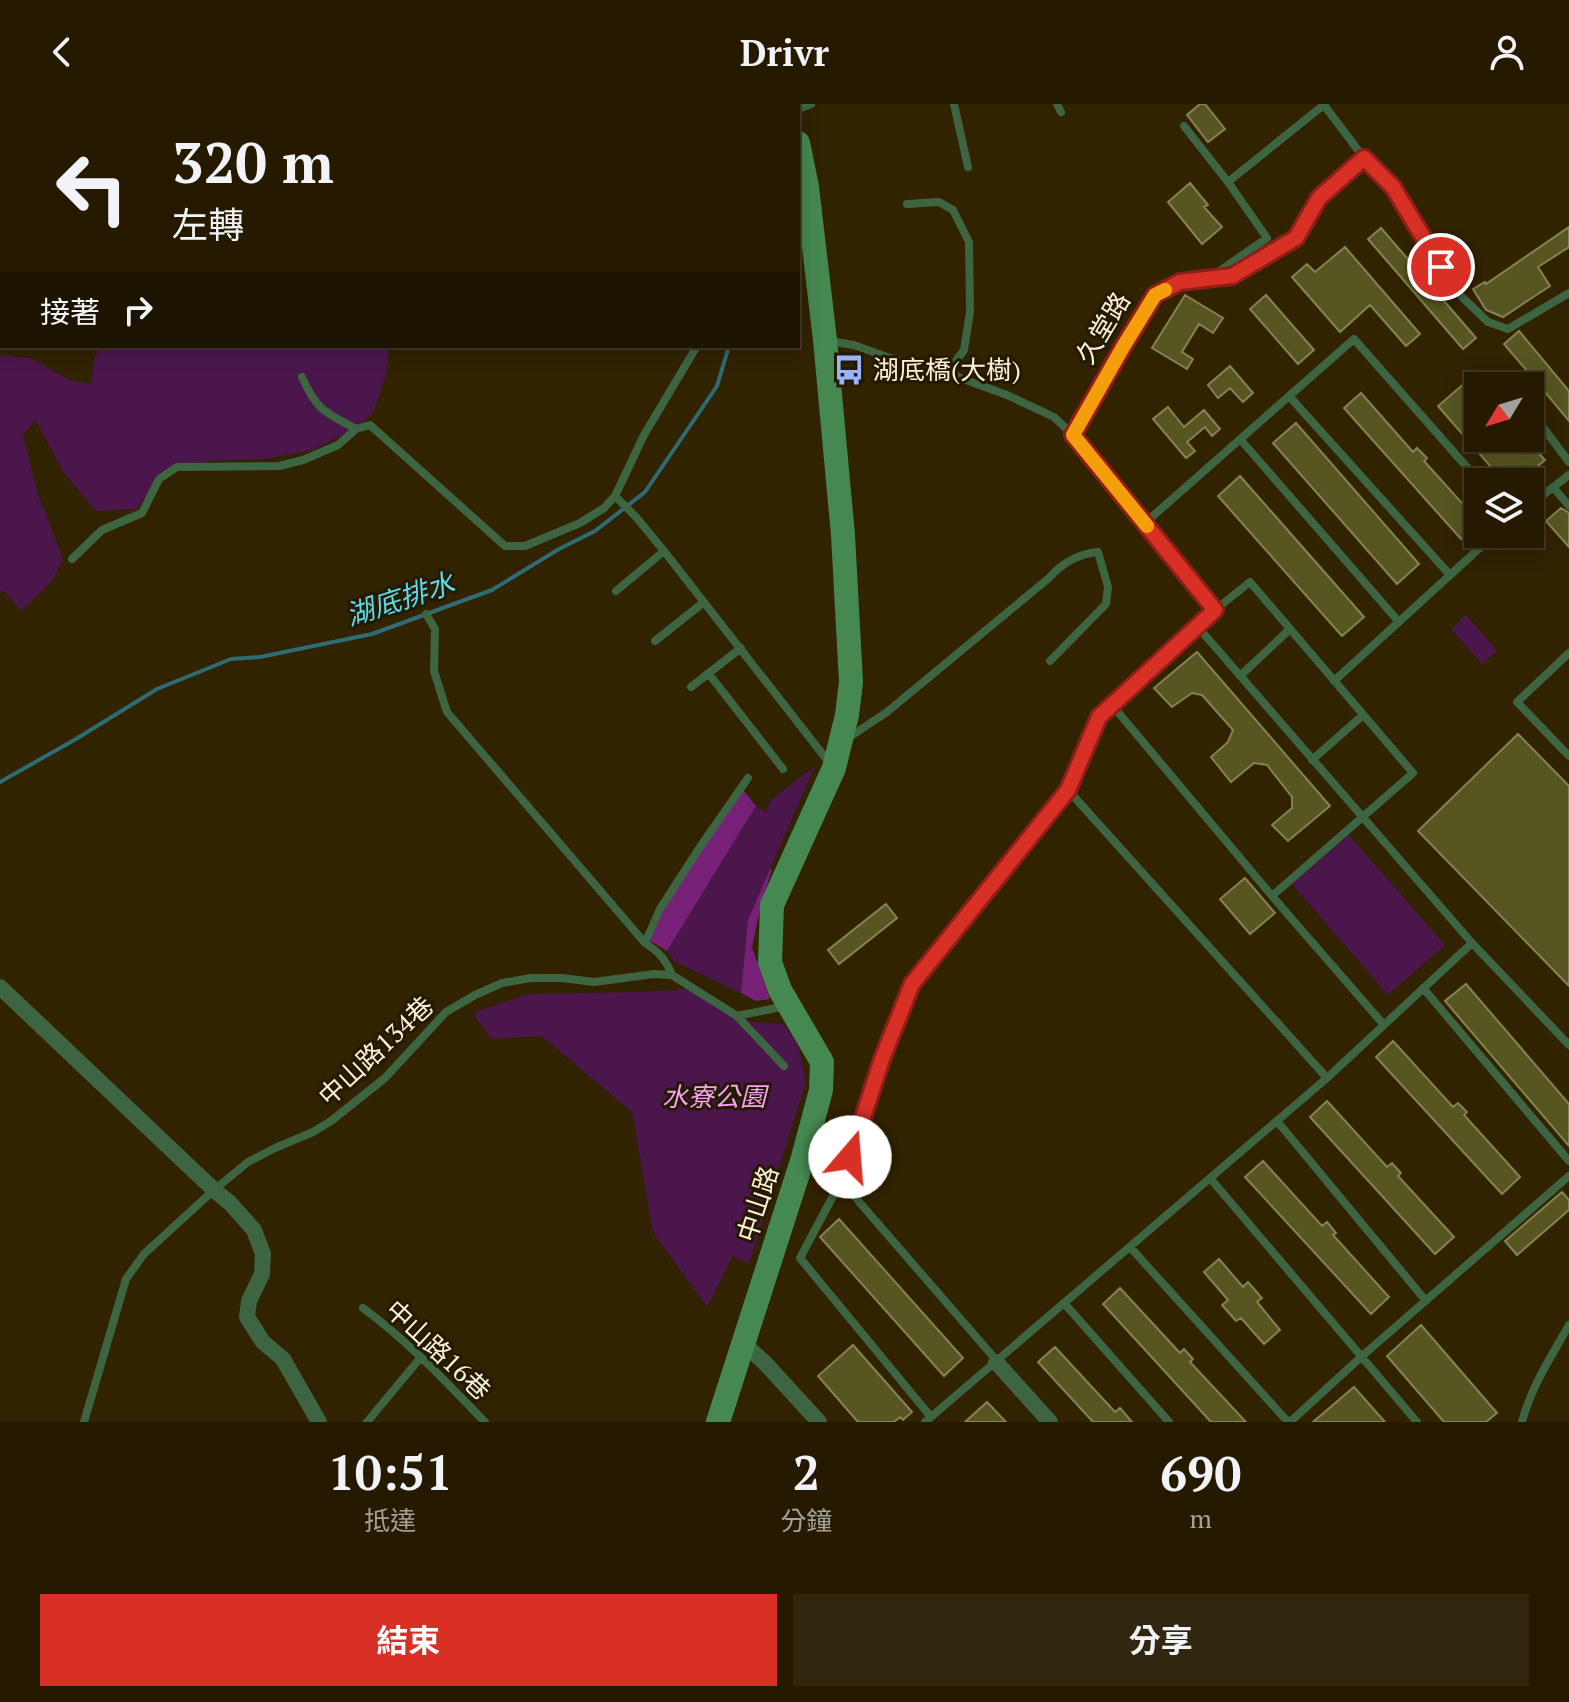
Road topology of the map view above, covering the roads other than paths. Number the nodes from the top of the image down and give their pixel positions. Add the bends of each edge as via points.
1 (954, 104) edge
2 (1325, 105) edge
3 (1184, 126) dead end
4 (800, 153) edge
5 (1364, 158) junction
6 (968, 167) dead end
7 (1228, 182) junction
8 (907, 204) dead end
9 (1208, 279) junction
10 (1569, 293) edge
11 (825, 340) junction
12 (696, 348) edge
13 (947, 373) junction
14 (302, 377) dead end
15 (1289, 396) junction
16 (356, 429) junction
17 (1544, 429) edge
18 (1073, 435) junction
19 (1240, 439) junction
20 (1569, 462) edge
21 (1468, 468) edge
22 (1569, 475) edge
23 (1553, 487) junction
24 (1544, 494) edge
25 (615, 496) junction
26 (1569, 506) edge
27 (1145, 523) junction
28 (1480, 548) edge
29 (664, 551) junction
30 (72, 559) dead end
31 (1450, 575) junction
32 (616, 591) dead end
33 (704, 602) junction
34 (1215, 610) junction
35 (426, 614) dead end
36 (1399, 622) junction
37 (1197, 626) junction
38 (1290, 629) junction
39 (655, 641) dead end
40 (741, 648) junction
41 (1569, 653) edge
42 (1050, 661) dead end
43 (709, 674) junction
44 (1240, 676) junction
45 (1334, 681) junction
46 (691, 687) dead end
47 (1112, 705) junction
48 (1363, 715) junction
49 (841, 743) junction
50 (1569, 756) edge
51 (1312, 760) junction
52 (834, 768) junction
53 (783, 769) dead end
54 (748, 778) dead end
55 (1068, 790) junction
56 (1363, 818) junction
57 (1272, 896) junction
58 (645, 943) junction
59 (1472, 943) junction
60 (672, 975) junction
61 (0, 987) edge
62 (1423, 988) junction
63 (790, 1006) junction
64 (737, 1016) junction
65 (1384, 1025) junction
66 (1569, 1045) edge
67 (784, 1066) dead end
68 (1327, 1078) junction
69 (1277, 1121) junction
70 (1569, 1161) edge
71 (1569, 1176) edge
72 (1210, 1178) junction
73 (841, 1181) junction
74 (214, 1190) junction
75 (1130, 1247) junction
76 (1426, 1301) junction
77 (1064, 1303) junction
78 (363, 1308) dead end
79 (1569, 1325) edge
80 (743, 1343) junction
81 (421, 1357) junction
82 (1361, 1357) junction
83 (996, 1361) junction
84 (928, 1420) edge
85 (84, 1422) edge
86 (319, 1422) edge
87 (367, 1422) edge
88 (485, 1422) edge
89 (718, 1422) edge
90 (819, 1422) edge
91 (1050, 1422) edge
92 (1169, 1422) edge
93 (1289, 1422) edge
94 (1417, 1422) edge
95 (1522, 1422) edge

1 - 6 lane
2 - 5 lane
2 - 7 lane
3 - 7 lane
4 - 11 street
5 - 9 lane, 久堂路 via 1319,198 1296,238 1232,276
5 - 10 lane via 1393,187 1462,297 1488,322 1508,329
7 - 9 lane via 1267,238
8 - 13 lane via 939,202 953,210 969,242 970,312 964,350
9 - 18 lane, 久堂路 via 1180,282 1155,295
11 - 13 lane
11 - 49 street via 851,682
12 - 25 lane
13 - 18 lane via 1054,417
14 - 16 lane via 311,398 325,412
15 - 19 lane
15 - 21 lane via 1354,339
15 - 31 lane
16 - 25 lane via 370,425 505,546 525,546 580,523
16 - 30 lane via 338,445 279,466 177,467 159,479 142,513 102,530
17 - 20 lane
18 - 27 lane
19 - 27 lane
19 - 36 lane
22 - 23 lane
23 - 24 lane
23 - 26 lane
25 - 29 lane
27 - 34 lane
28 - 31 lane
29 - 32 lane
29 - 33 lane
31 - 36 lane
33 - 39 lane
33 - 40 lane
34 - 37 lane
34 - 38 lane via 1250,582
35 - 58 lane via 435,629 434,671 447,712
36 - 45 lane
37 - 44 lane
37 - 47 lane
38 - 44 lane
38 - 45 lane
40 - 43 lane
40 - 52 lane
41 - 50 lane via 1517,702
42 - 49 lane via 1106,604 1108,587 1098,552 1058,567 887,712
43 - 46 lane
43 - 53 lane
44 - 51 lane
45 - 48 lane
47 - 55 lane via 1099,717
47 - 57 lane
48 - 51 lane
48 - 56 lane via 1413,773
49 - 52 street
51 - 56 lane
52 - 63 street via 772,905 770,962
54 - 58 lane via 660,909
55 - 68 lane
55 - 73 lane via 912,984
56 - 57 lane
56 - 59 lane
57 - 65 lane
58 - 60 lane via 666,960
59 - 62 lane
59 - 66 lane
60 - 64 lane
60 - 74 lane, 中山路134巷 via 594,982 531,978 475,995 446,1012 385,1078 331,1121 248,1162
61 - 74 street
62 - 65 lane
62 - 70 lane
63 - 64 lane
63 - 80 street, 中山路 via 822,1062 821,1090
64 - 67 lane
65 - 68 lane
68 - 69 lane
69 - 72 lane
69 - 76 lane
71 - 76 lane
72 - 75 lane
72 - 82 lane
73 - 83 lane
73 - 84 lane via 800,1258
74 - 85 lane, 中山路134巷 via 144,1254 126,1279
74 - 86 street via 254,1230 263,1254 247,1317 263,1342 283,1359
75 - 77 lane
75 - 93 lane
76 - 82 lane
77 - 83 lane
77 - 92 lane
78 - 81 lane, 中山路16巷
79 - 95 lane via 1539,1376
80 - 89 street, 中山路
80 - 90 street
81 - 87 lane
81 - 88 lane, 中山路16巷
82 - 93 lane
82 - 94 lane
83 - 84 lane
83 - 91 street

